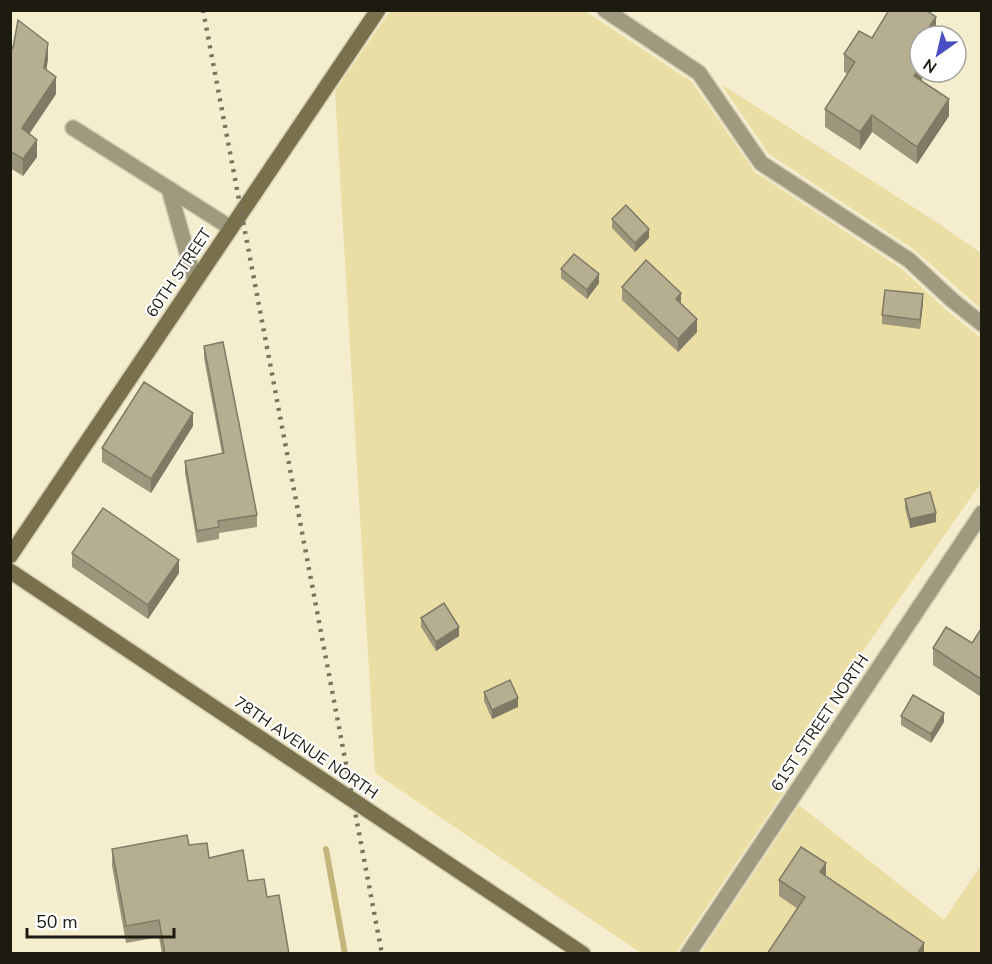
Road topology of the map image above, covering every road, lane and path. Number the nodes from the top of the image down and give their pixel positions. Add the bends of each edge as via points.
1 (378, 10) edge
2 (605, 10) edge
3 (73, 128) dead end
4 (169, 189) junction
5 (231, 228) junction
6 (195, 281) junction
7 (981, 324) edge
8 (981, 513) edge
9 (10, 556) edge
10 (10, 572) edge
11 (583, 954) edge
12 (688, 954) edge

1 - 5 street, 60TH STREET
2 - 7 street via 699,73 761,163 909,260
3 - 4 street
4 - 5 street
4 - 6 street
5 - 6 street, 60TH STREET
6 - 9 street, 60TH STREET
8 - 12 street, 61ST STREET NORTH
10 - 11 street, 78TH AVENUE NORTH

